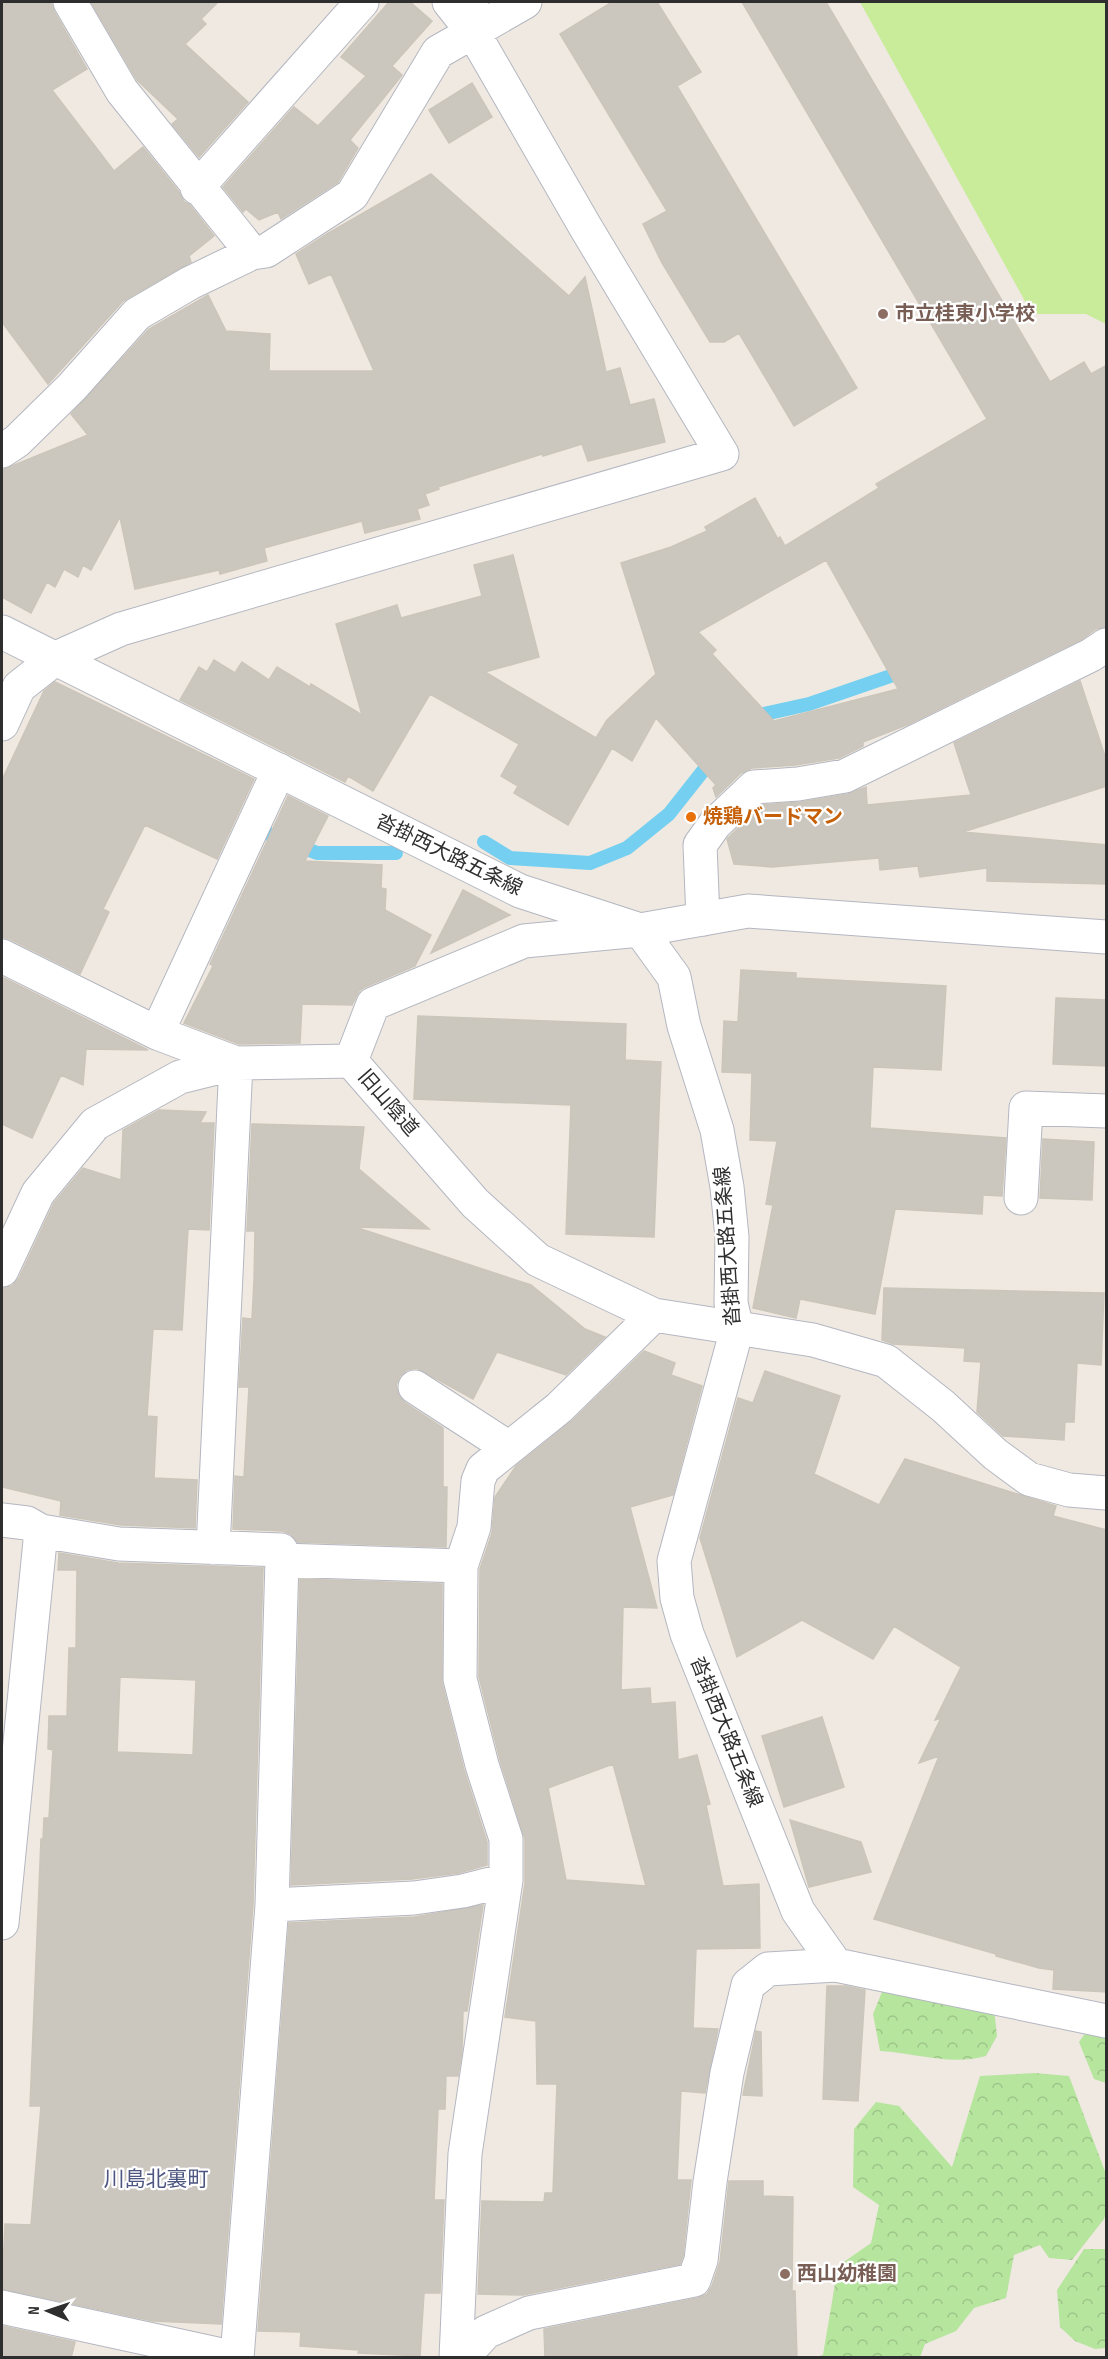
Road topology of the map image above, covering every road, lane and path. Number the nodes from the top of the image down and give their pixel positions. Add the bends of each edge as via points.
1 (70, 2) edge
2 (362, 2) edge
3 (449, 2) edge
4 (525, 2) edge
5 (473, 17) edge
6 (197, 188) junction
7 (252, 253) junction
8 (2, 451) edge
9 (2, 632) edge
10 (1101, 655) edge
11 (56, 658) junction
12 (2, 724) edge
13 (279, 770) junction
14 (703, 919) junction
15 (640, 930) junction
16 (1107, 937) edge
17 (2, 956) edge
18 (157, 1033) junction
19 (351, 1061) junction
20 (236, 1064) junction
21 (1107, 1111) edge
22 (1021, 1198) dead end
23 (2, 1270) edge
24 (654, 1315) junction
25 (737, 1329) junction
26 (415, 1387) dead end
27 (509, 1448) junction
28 (1107, 1493) edge
29 (2, 1520) edge
30 (41, 1531) junction
31 (213, 1548) junction
32 (282, 1560) junction
33 (460, 1566) junction
34 (506, 1880) junction
35 (273, 1905) junction
36 (2, 1923) edge
37 (836, 1965) junction
38 (1107, 2021) edge
39 (2, 2307) edge
40 (107, 2345) edge
41 (236, 2358) edge
42 (456, 2358) edge
43 (462, 2358) edge

1 - 6 street via 122,91
2 - 6 street
3 - 5 street
4 - 5 street
5 - 7 street via 438,52 352,195 266,251
5 - 11 street via 586,228 722,454 121,629
6 - 7 street
7 - 8 street via 137,314 72,387 18,441
9 - 11 street, 沓掛西大路五条線
10 - 14 street via 845,776 754,787 715,824 700,845
11 - 12 street via 19,687
11 - 13 street, 沓掛西大路五条線
13 - 15 street, 沓掛西大路五条線 via 520,891
13 - 18 street
14 - 15 street
14 - 16 street via 748,911
15 - 19 street via 524,941 373,1004
15 - 25 street, 沓掛西大路五条線 via 675,977 684,1026 717,1130 727,1187 732,1238 731,1303
17 - 18 street, 旧山陰道
18 - 20 street, 旧山陰道
19 - 20 street, 旧山陰道
19 - 24 street, 旧山陰道 via 476,1203 538,1260
20 - 23 street via 180,1077 95,1124 38,1193
20 - 31 street
21 - 22 street via 1026,1108
24 - 25 street, 旧山陰道
24 - 27 street via 559,1408
25 - 28 street, 旧山陰道 via 813,1341 886,1361 1029,1479 1070,1490
25 - 37 street, 沓掛西大路五条線 via 674,1561 677,1598 687,1634 798,1911
26 - 27 street
27 - 33 street via 483,1469 478,1481 474,1527
29 - 30 street via 27,1523
30 - 31 street via 119,1544
30 - 36 street
31 - 32 street via 281,1550
32 - 33 street
32 - 35 street
33 - 34 street via 460,1679 506,1839
34 - 35 street via 414,1898
34 - 42 street via 465,2154
35 - 41 street
37 - 38 street
37 - 43 street via 768,1969 748,1985 727,2073 701,2260 694,2280 529,2313 486,2332
39 - 40 street
40 - 41 street

